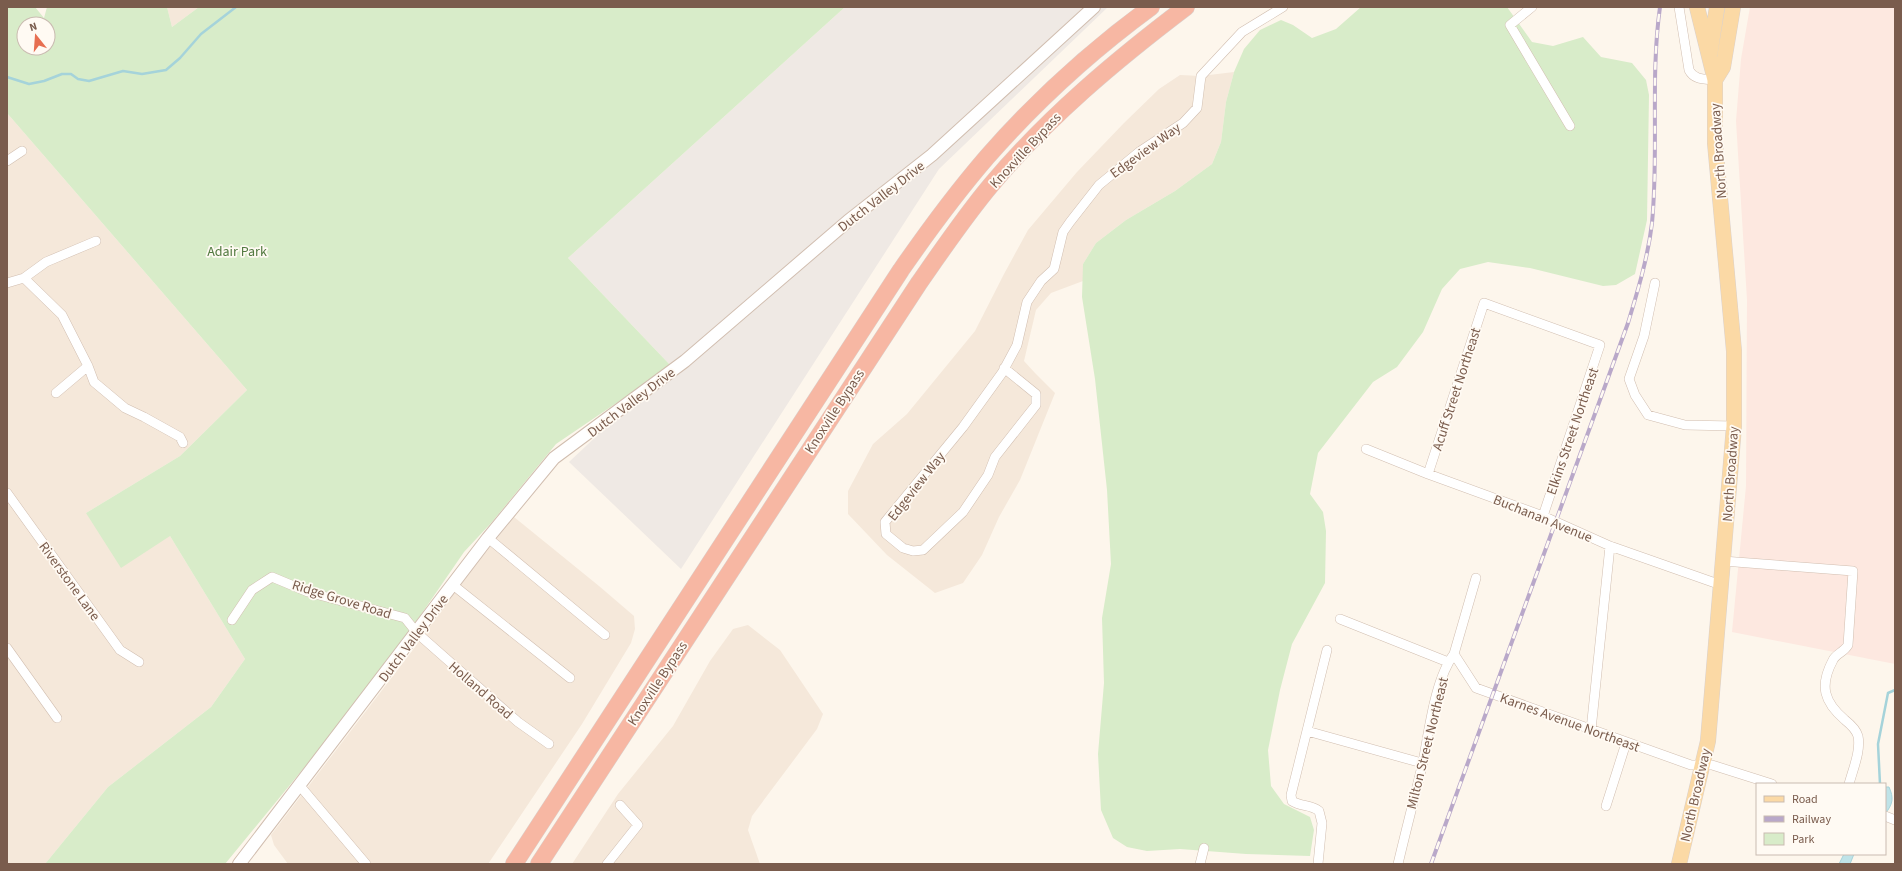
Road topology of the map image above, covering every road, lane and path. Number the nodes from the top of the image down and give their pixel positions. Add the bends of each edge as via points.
1 (1094, 7) edge
2 (1137, 7) edge
3 (1151, 7) edge
4 (1186, 7) edge
5 (1283, 7) edge
6 (1532, 7) edge
7 (1679, 7) edge
8 (1697, 7) edge
9 (1717, 7) edge
10 (1732, 7) edge
11 (1738, 7) edge
12 (1729, 25) junction
13 (1709, 63) junction
14 (1715, 80) junction
15 (1570, 126) dead end
16 (22, 151) dead end
17 (7, 161) edge
18 (940, 216) junction
19 (96, 241) dead end
20 (24, 278) junction
21 (1655, 283) dead end
22 (7, 284) edge
23 (1600, 345) joint
24 (88, 366) junction
25 (1004, 368) junction
26 (56, 393) dead end
27 (1734, 426) junction
28 (183, 443) dead end
29 (1366, 449) dead end
30 (1428, 474) junction
31 (7, 493) edge
32 (1543, 516) junction
33 (488, 538) junction
34 (1610, 546) junction
35 (1723, 560) junction
36 (1476, 578) dead end
37 (453, 585) junction
38 (1721, 585) junction
39 (1340, 619) dead end
40 (232, 620) dead end
41 (417, 633) junction
42 (604, 635) dead end
43 (7, 648) edge
44 (1327, 650) dead end
45 (1454, 654) junction
46 (140, 662) dead end
47 (1448, 662) junction
48 (570, 678) dead end
49 (57, 718) dead end
50 (1591, 730) junction
51 (1307, 731) junction
52 (1626, 743) junction
53 (549, 744) dead end
54 (1422, 763) junction
55 (1703, 766) junction
56 (1769, 783) edge
57 (1849, 783) edge
58 (300, 786) junction
59 (620, 805) dead end
60 (1606, 806) dead end
61 (1204, 848) dead end
62 (239, 864) edge
63 (366, 864) edge
64 (514, 864) edge
65 (539, 864) edge
66 (607, 864) edge
67 (1200, 864) edge
68 (1318, 864) edge
69 (1398, 864) edge
70 (1679, 864) edge

1 - 33 street, Dutch Valley Drive via 932,155 848,221 685,361 554,458
2 - 18 highway via 1064,66 1028,100 956,181
3 - 18 highway, Knoxville Bypass via 1094,51 1032,109 987,157
4 - 65 highway, Knoxville Bypass via 1115,62 1068,104 1019,154 978,202 919,283
5 - 25 street, Edgeview Way via 1242,32 1201,76 1197,108 1183,123 1138,152 1099,185 1070,222 1063,232 1054,269 1041,281 1027,302 1017,345
6 - 15 street via 1510,25
7 - 14 street via 1689,70 1696,78
8 - 13 main road
9 - 13 main road, North Broadway
10 - 12 main road, North Broadway
11 - 12 main road
12 - 14 main road, North Broadway via 1723,67
13 - 14 main road, North Broadway
14 - 27 main road, North Broadway via 1714,136 1734,351
16 - 17 street
18 - 64 highway, Knoxville Bypass via 901,270
19 - 20 street via 46,262
20 - 22 street
20 - 24 street via 62,316
21 - 27 street via 1644,336 1629,379 1635,395 1648,415 1685,425
23 - 30 street, Acuff Street Northeast via 1484,303
23 - 32 street, Elkins Street Northeast
24 - 26 street
24 - 28 street via 94,382 125,408 180,437
25 - 25 street, Edgeview Way via 1036,394 1036,405 995,457 988,475 963,512 922,550 912,551 903,548 886,534 886,522 963,427
27 - 35 main road, North Broadway
29 - 30 street, Buchanan Avenue
30 - 32 street, Buchanan Avenue
31 - 46 street, Riverstone Lane via 120,650
32 - 34 street, Buchanan Avenue
33 - 37 street, Dutch Valley Drive
33 - 42 street
34 - 38 street, Buchanan Avenue
34 - 50 street
35 - 38 main road, North Broadway
35 - 57 street via 1853,571 1848,645 1834,658 1825,693 1830,706 1858,734 1859,747
36 - 45 street, Milton Street Northeast
37 - 41 street, Dutch Valley Drive
37 - 48 street
38 - 55 main road, North Broadway via 1708,741
39 - 47 street
40 - 41 street, Ridge Grove Road via 252,590 272,577 308,592 405,618
41 - 53 street, Holland Road via 518,722
41 - 58 street, Dutch Valley Drive
43 - 49 street
44 - 51 street
45 - 47 street, Milton Street Northeast
45 - 50 street, Karnes Avenue Northeast via 1476,688
47 - 54 street, Milton Street Northeast via 1435,701
50 - 52 street, Karnes Avenue Northeast
51 - 54 street
51 - 68 street via 1291,794 1292,801 1299,805 1314,806 1320,811 1322,823
52 - 55 street, Karnes Avenue Northeast via 1691,765
52 - 60 street
54 - 69 street, Milton Street Northeast
55 - 56 street, Karnes Avenue Northeast via 1712,766
55 - 70 main road, North Broadway
58 - 62 street, Dutch Valley Drive
58 - 63 street
59 - 66 street via 638,825
61 - 67 street

